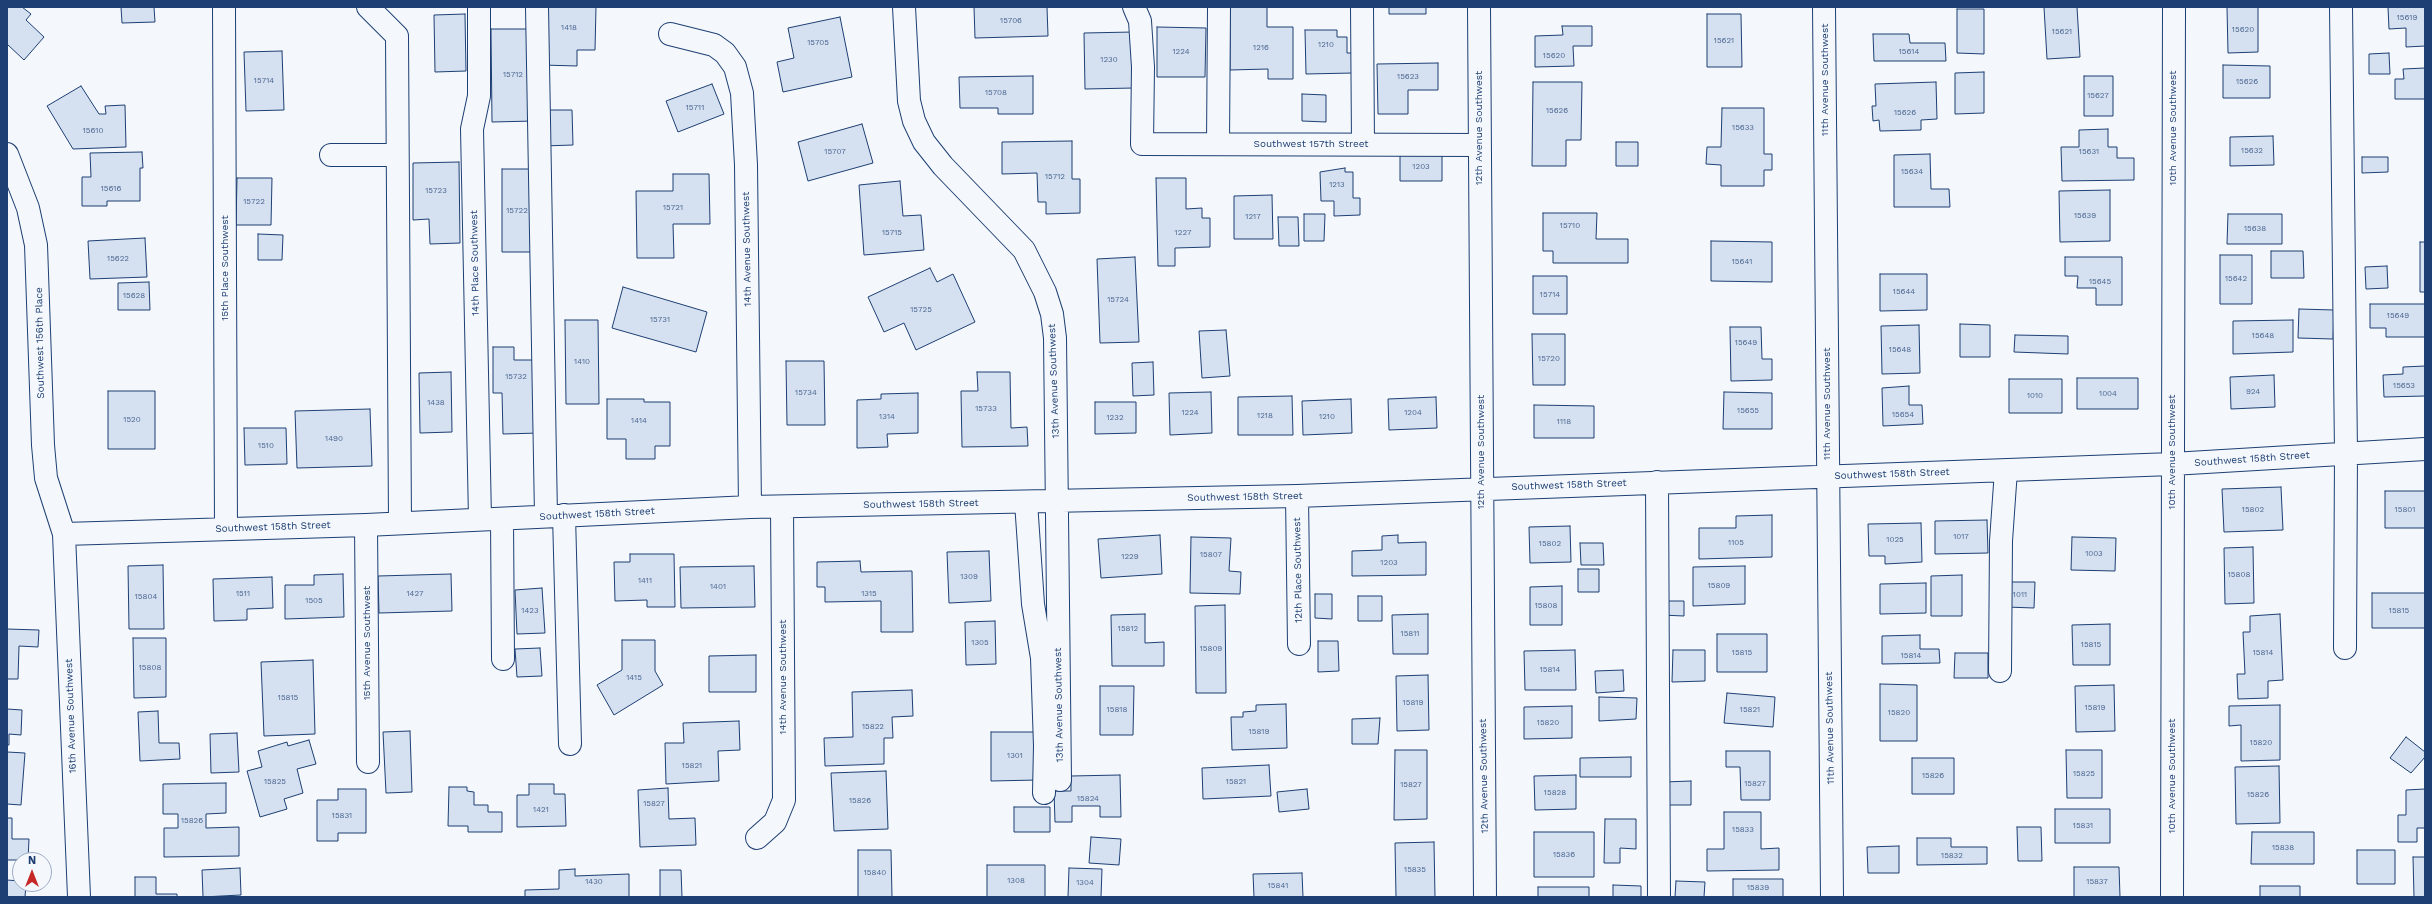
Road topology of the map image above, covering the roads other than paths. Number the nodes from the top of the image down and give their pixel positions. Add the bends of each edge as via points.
1 (224, 7) edge
2 (368, 7) edge
3 (479, 7) edge
4 (537, 7) edge
5 (904, 7) edge
6 (1134, 7) edge
7 (1218, 7) edge
8 (1362, 7) edge
9 (1479, 7) edge
10 (1824, 7) edge
11 (2174, 7) edge
12 (2341, 7) edge
13 (670, 34) dead end
14 (1218, 144) junction
15 (1363, 144) junction
16 (1479, 145) junction
17 (7, 154) edge
18 (331, 155) dead end
19 (397, 155) junction
20 (2425, 449) edge
21 (2346, 454) junction
22 (2172, 464) junction
23 (2006, 470) junction
24 (1827, 476) junction
25 (1657, 482) junction
26 (1481, 488) junction
27 (1297, 496) junction
28 (1057, 501) junction
29 (1026, 502) junction
30 (750, 507) junction
31 (782, 507) junction
32 (555, 516) junction
33 (502, 518) junction
34 (480, 519) junction
35 (400, 523) junction
36 (366, 525) junction
37 (226, 528) junction
38 (64, 534) junction
39 (1299, 644) dead end
40 (2345, 648) dead end
41 (503, 659) dead end
42 (2000, 671) dead end
43 (570, 744) dead end
44 (368, 762) dead end
45 (757, 838) dead end
46 (78, 897) edge
47 (1485, 897) edge
48 (1659, 897) edge
49 (1832, 897) edge
50 (2172, 897) edge

1 - 37 street, 15th Place Southwest
2 - 19 street via 397,36
3 - 34 street, 14th Place Southwest via 479,96 472,129
4 - 32 street
5 - 28 street, 13th Avenue Southwest via 909,101 914,121 924,142 943,166 1024,250 1045,292 1052,314 1055,338
6 - 14 street, Southwest 157th Street via 1140,21 1143,67 1142,144
7 - 14 street
8 - 15 street
9 - 16 street, 12th Avenue Southwest
10 - 24 street, 11th Avenue Southwest
11 - 22 street, 10th Avenue Southwest
12 - 21 street
13 - 30 street, 14th Avenue Southwest via 714,45 725,53 735,67 742,93 746,165
14 - 15 street, Southwest 157th Street
15 - 16 street, Southwest 157th Street
16 - 26 street, 12th Avenue Southwest
17 - 38 street, Southwest 156th Place via 28,208 36,246 46,478
18 - 19 street
19 - 35 street
20 - 21 street, Southwest 158th Street
21 - 22 street, Southwest 158th Street
21 - 40 street
22 - 23 street, Southwest 158th Street
22 - 50 street, 10th Avenue Southwest
23 - 24 street, Southwest 158th Street
23 - 42 street via 2001,541
24 - 25 street, Southwest 158th Street
24 - 49 street, 11th Avenue Southwest
25 - 26 street, Southwest 158th Street
25 - 48 street
26 - 27 street, Southwest 158th Street
26 - 47 street, 12th Avenue Southwest
27 - 28 street, Southwest 158th Street
27 - 39 street, 12th Place Southwest
28 - 29 street, Southwest 158th Street
28 - 29 street, 13th Avenue Southwest via 1052,787 1045,746 1042,658 1033,604
29 - 31 street, Southwest 158th Street
30 - 31 street, Southwest 158th Street
30 - 32 street, Southwest 158th Street
31 - 45 street, 14th Avenue Southwest via 784,800 775,822
32 - 33 street, Southwest 158th Street
32 - 43 street
33 - 34 street, Southwest 158th Street
33 - 41 street
34 - 35 street, Southwest 158th Street
35 - 36 street, Southwest 158th Street
36 - 37 street, Southwest 158th Street
36 - 44 street, 15th Avenue Southwest
37 - 38 street, Southwest 158th Street
38 - 46 street, 16th Avenue Southwest

